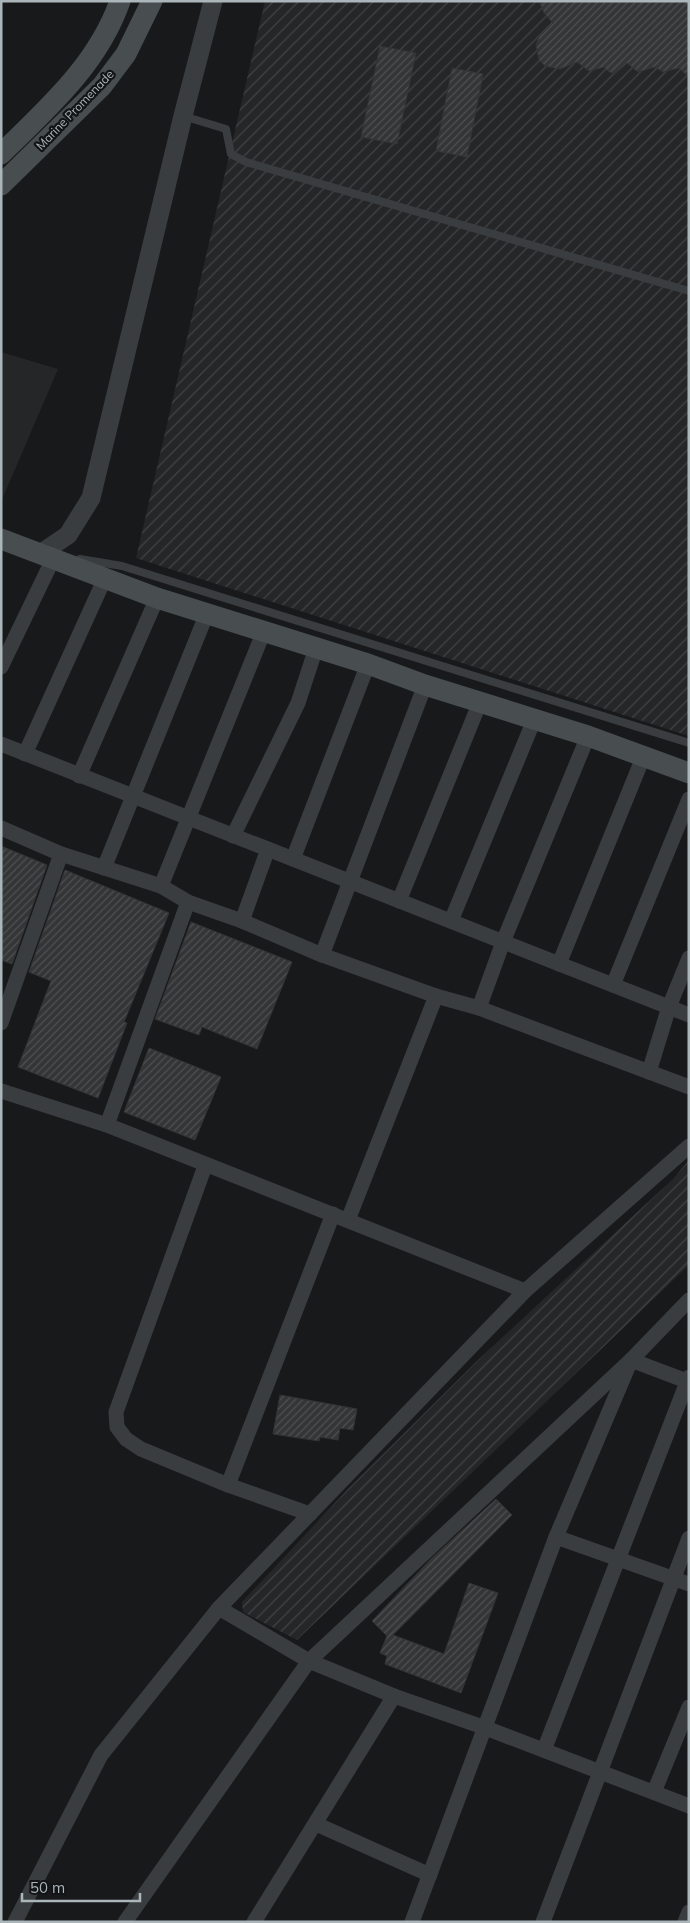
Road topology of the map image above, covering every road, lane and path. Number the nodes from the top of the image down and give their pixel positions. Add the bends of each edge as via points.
1 (120, 1) edge
2 (152, 1) edge
3 (213, 1) edge
4 (182, 116) junction
5 (1, 154) edge
6 (1, 185) edge
7 (689, 291) edge
8 (1, 539) edge
9 (46, 556) junction
10 (105, 578) junction
11 (158, 598) junction
12 (207, 613) junction
13 (264, 631) junction
14 (316, 648) junction
15 (368, 664) junction
16 (1, 667) edge
17 (425, 686) junction
18 (480, 702) junction
19 (534, 720) junction
20 (588, 736) junction
21 (689, 743) edge
22 (1, 744) edge
23 (25, 754) junction
24 (644, 755) junction
25 (689, 773) edge
26 (79, 776) junction
27 (133, 797) junction
28 (689, 799) edge
29 (188, 819) junction
30 (1, 828) edge
31 (233, 836) junction
32 (268, 849) junction
33 (61, 854) junction
34 (293, 859) junction
35 (104, 868) junction
36 (349, 881) junction
37 (161, 886) junction
38 (399, 901) junction
39 (188, 902) junction
40 (242, 921) junction
41 (451, 922) junction
42 (503, 942) junction
43 (322, 955) junction
44 (689, 958) edge
45 (559, 964) junction
46 (614, 985) junction
47 (436, 996) junction
48 (669, 1007) junction
49 (479, 1008) junction
50 (689, 1014) edge
51 (1, 1023) edge
52 (649, 1072) junction
53 (689, 1087) edge
54 (1, 1091) edge
55 (107, 1125) junction
56 (689, 1146) edge
57 (206, 1166) junction
58 (333, 1214) junction
59 (348, 1220) junction
60 (525, 1291) junction
61 (689, 1300) edge
62 (631, 1360) junction
63 (688, 1380) edge
64 (228, 1485) junction
65 (310, 1514) junction
66 (556, 1536) junction
67 (689, 1538) edge
68 (619, 1558) junction
69 (673, 1578) junction
70 (689, 1584) edge
71 (219, 1608) junction
72 (310, 1662) junction
73 (394, 1696) junction
74 (689, 1708) edge
75 (484, 1727) junction
76 (544, 1750) junction
77 (599, 1771) junction
78 (654, 1792) junction
79 (689, 1806) edge
80 (316, 1824) junction
81 (430, 1875) junction
82 (689, 1912) edge
83 (15, 1922) edge
84 (125, 1922) edge
85 (254, 1922) edge
86 (412, 1922) edge
87 (543, 1922) edge
88 (685, 1922) edge

1 - 5 main road, Marine Promenade via 96,51 66,90
2 - 6 main road, Marine Promenade via 126,54 102,86
3 - 4 street
4 - 7 lane via 226,129 231,154 246,162
4 - 9 street via 91,498 68,535
8 - 9 main road
9 - 10 main road
9 - 16 street
9 - 21 lane via 122,566
10 - 11 main road
10 - 23 street
11 - 12 main road
11 - 26 street
12 - 13 main road
12 - 27 street
13 - 14 main road
13 - 29 street
14 - 15 main road
14 - 31 street via 298,703
15 - 17 main road
15 - 34 street
17 - 18 main road
17 - 36 street
18 - 19 main road
18 - 38 street
19 - 20 main road
19 - 41 street
20 - 24 main road
20 - 42 street
22 - 23 street
23 - 26 street
24 - 25 main road
24 - 45 street
26 - 27 street
27 - 29 street
27 - 35 street
28 - 46 street
29 - 31 street
29 - 37 street
30 - 33 street
31 - 32 street
32 - 34 street
32 - 40 street
33 - 35 street
33 - 51 street
34 - 36 street
35 - 37 street
36 - 38 street
36 - 43 street
37 - 39 street
38 - 41 street
39 - 40 street
39 - 55 street
40 - 43 street
41 - 42 street
42 - 45 street
42 - 49 street
43 - 47 street
44 - 48 street
45 - 46 street
46 - 48 street
47 - 49 street
47 - 59 street
48 - 50 street
48 - 52 street
49 - 52 street
52 - 53 street
54 - 55 street
55 - 57 street
56 - 60 street
57 - 58 street
57 - 64 street via 116,1412 117,1427 126,1439 141,1449
58 - 59 street
58 - 64 street
59 - 60 street
60 - 65 street
61 - 62 street
62 - 63 street
62 - 66 street
62 - 72 street
63 - 68 street
64 - 65 street
65 - 71 street
66 - 68 street
66 - 75 street
67 - 69 street
68 - 69 street
68 - 76 street
69 - 70 street
69 - 77 street
71 - 72 street
71 - 83 street via 101,1755
72 - 73 street
72 - 84 street
73 - 75 street
73 - 80 street
74 - 78 street
75 - 76 street
75 - 81 street
76 - 77 street
77 - 78 street
77 - 87 street
78 - 79 street
80 - 81 street
80 - 85 street
81 - 86 street
82 - 88 street

